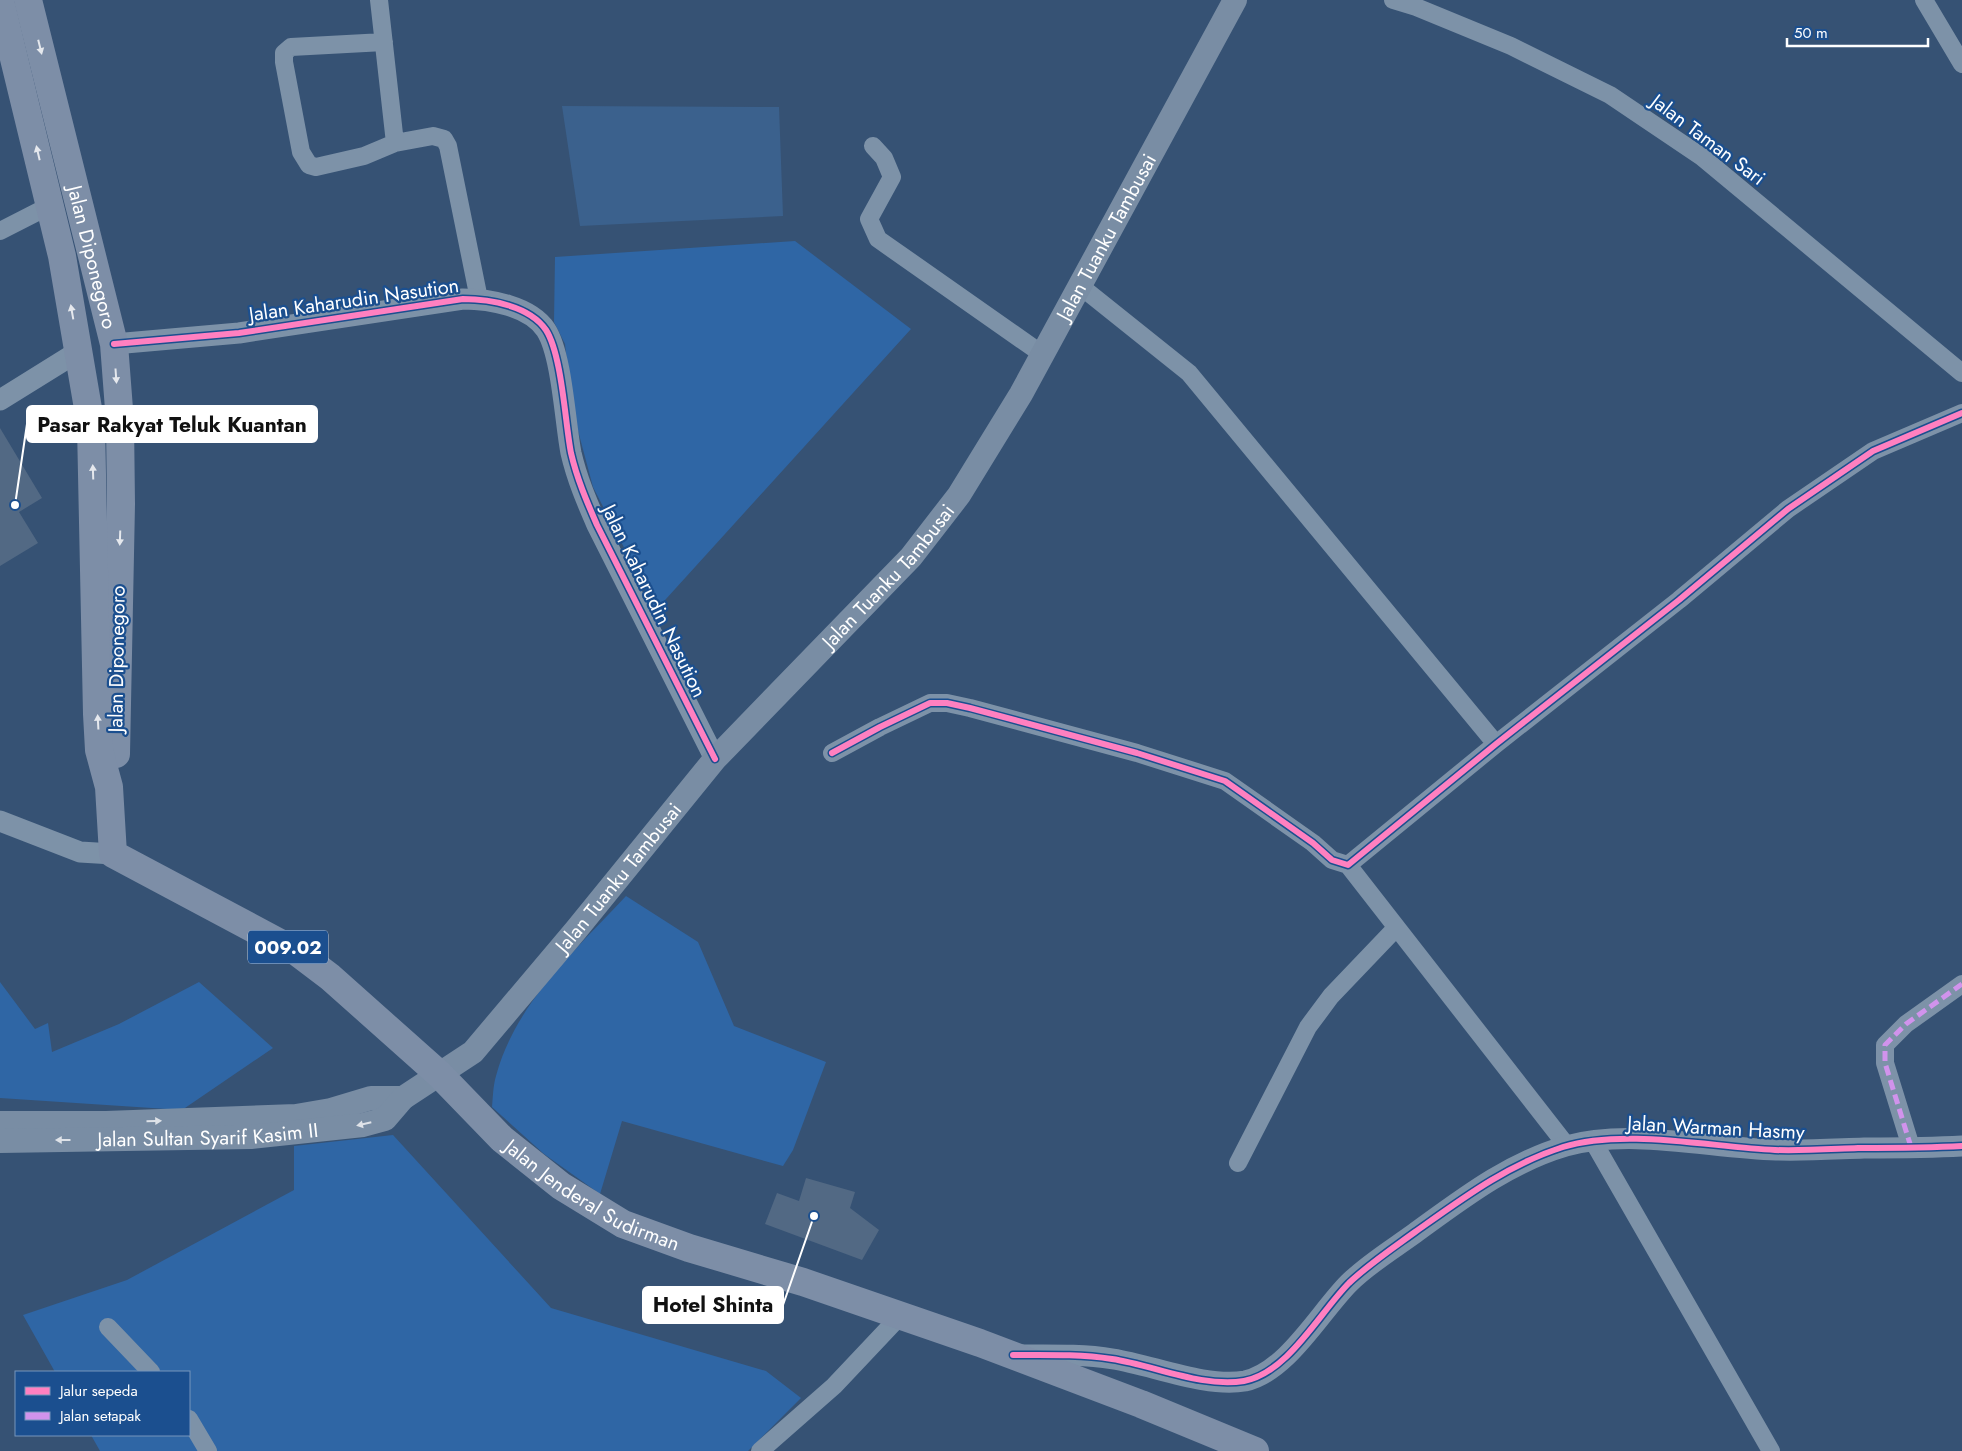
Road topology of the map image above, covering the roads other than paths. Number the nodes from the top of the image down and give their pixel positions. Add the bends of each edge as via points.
1 (28, 0) edge
2 (379, 0) edge
3 (1235, 0) edge
4 (1393, 0) edge
5 (1924, 0) edge
6 (0, 1) edge
7 (384, 42) junction
8 (1962, 64) edge
9 (395, 143) junction
10 (873, 146) dead end
11 (50, 205) junction
12 (0, 231) edge
13 (1079, 284) junction
14 (479, 299) junction
15 (114, 344) junction
16 (79, 352) junction
17 (1042, 354) junction
18 (1962, 373) edge
19 (0, 400) edge
20 (1962, 413) edge
21 (1496, 744) junction
22 (832, 753) dead end
23 (715, 760) junction
24 (109, 787) junction
25 (0, 821) edge
26 (113, 854) junction
27 (1348, 865) junction
28 (1396, 928) junction
29 (1962, 984) edge
30 (439, 1074) junction
31 (403, 1098) junction
32 (0, 1123) edge
33 (0, 1141) edge
34 (1593, 1141) junction
35 (1567, 1146) junction
36 (1962, 1146) edge
37 (1911, 1147) junction
38 (1238, 1163) dead end
39 (901, 1315) junction
40 (108, 1327) dead end
41 (1013, 1355) junction
42 (150, 1371) edge
43 (190, 1421) edge
44 (208, 1451) edge
45 (760, 1451) edge
46 (1255, 1451) edge
47 (1771, 1451) edge

1 -> 15 main road, Jalan Diponegoro
2 - 7 street
3 - 13 main road, Jalan Tuanku Tambusai
4 - 18 street, Jalan Taman Sari via 1511,46 1610,95 1702,157
5 - 8 street
11 -> 6 main road, Jalan Diponegoro
7 - 9 street
7 - 9 street via 290,47 284,53 284,62 301,152 309,165 316,167 364,156
9 - 14 street via 440,136 448,146
10 - 17 street via 884,158 892,177 869,219 878,238
11 - 12 street
16 -> 11 main road, Jalan Diponegoro
13 - 17 main road, Jalan Tuanku Tambusai
13 - 21 street via 1189,373
14 - 15 street, Jalan Kaharudin Nasution via 239,333
14 - 23 street, Jalan Kaharudin Nasution via 513,308 532,317 546,330 555,350 580,486
15 -> 24 main road, Jalan Diponegoro via 120,422 120,504 116,751
16 - 19 street
24 -> 16 main road, Jalan Diponegoro via 99,750 94,651 91,426
17 - 23 main road, Jalan Tuanku Tambusai via 959,495 911,557
20 - 21 street via 1874,451 1788,509 1680,600
21 - 27 street
22 - 27 street via 930,704 947,703 1137,753 1225,780 1332,860
23 - 30 main road, Jalan Tuanku Tambusai via 473,1052
24 - 26 main road, Jalan Diponegoro
25 - 26 street, Jalan Jenderal Sudirman via 80,852
26 - 30 main road, Jalan Jenderal Sudirman / 009.02 via 297,952 330,977
27 - 28 street
28 - 35 street
28 - 38 street via 1331,996 1308,1026
29 - 37 street via 1906,1024 1885,1046 1885,1063
30 - 31 main road, Jalan Sultan Syarif Kasim II
30 - 39 main road, Jalan Jenderal Sudirman / 009.02 via 502,1139 561,1186 623,1224
32 -> 31 main road, Jalan Sultan Syarif Kasim II via 106,1123 296,1116 371,1098
31 -> 33 main road, Jalan Sultan Syarif Kasim II via 385,1119 308,1132 251,1137
34 - 35 street, Jalan Warman Hasmy
34 - 37 street, Jalan Warman Hasmy via 1631,1139 1777,1150
34 - 47 street
35 - 41 street, Jalan Warman Hasmy via 1530,1158 1481,1185 1389,1251 1350,1283 1279,1361 1264,1373 1245,1381 1219,1381 1175,1374 1114,1359 1060,1354
36 - 37 street, Jalan Warman Hasmy
39 - 41 main road, Jalan Jenderal Sudirman / 009.02
39 - 45 street via 834,1386
40 - 42 street
41 - 46 main road, Jalan Jenderal Sudirman / 009.02
43 - 44 street

